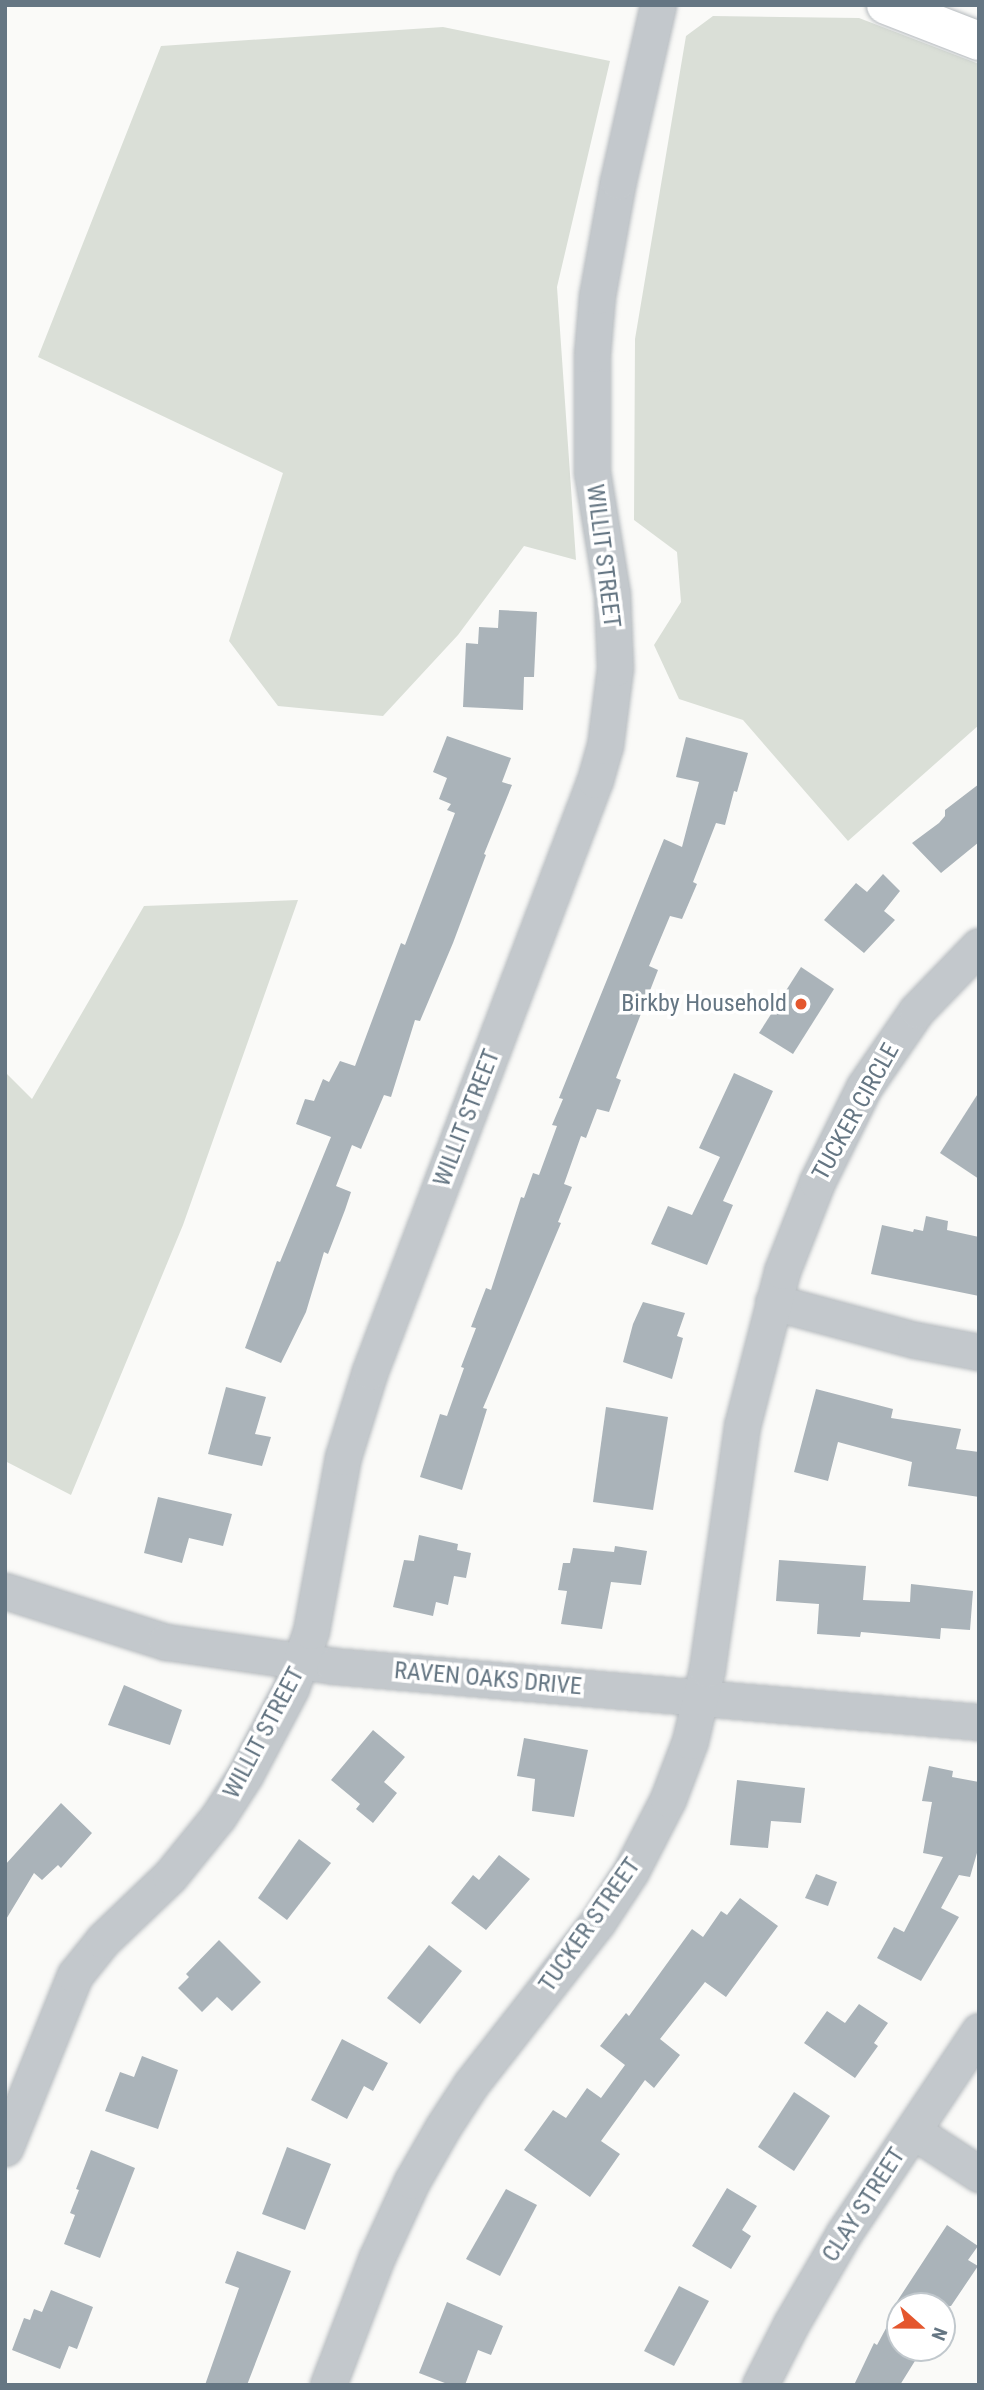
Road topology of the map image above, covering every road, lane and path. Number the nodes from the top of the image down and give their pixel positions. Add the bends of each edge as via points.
1 (658, 5) edge
2 (886, 5) edge
3 (979, 41) edge
4 (979, 946) edge
5 (773, 1302) junction
6 (979, 1352) edge
7 (5, 1591) edge
8 (302, 1660) junction
9 (701, 1696) junction
10 (979, 1722) edge
11 (979, 2031) edge
12 (913, 2130) junction
13 (5, 2147) edge
14 (979, 2174) edge
15 (328, 2385) edge
16 (760, 2385) edge

1 - 8 street, WILLIT STREET via 618,181 597,296 592,354 592,472 612,594 615,668 605,746 596,780 370,1371 343,1457
2 - 3 main road
4 - 5 street, TUCKER CIRCLE via 918,1010 864,1087 817,1182
5 - 6 street
5 - 9 street, TUCKER STREET via 742,1426
7 - 8 street, RAVEN OAKS DRIVE via 166,1642
8 - 9 street, RAVEN OAKS DRIVE
8 - 13 street, WILLIT STREET via 251,1765 219,1817 170,1876 103,1940 75,1975
9 - 10 street, RAVEN OAKS DRIVE
9 - 15 street, TUCKER STREET via 668,1799 631,1871 597,1923 471,2084 412,2181
11 - 12 street, CLAY STREET
12 - 14 street
12 - 16 street, CLAY STREET via 844,2233

